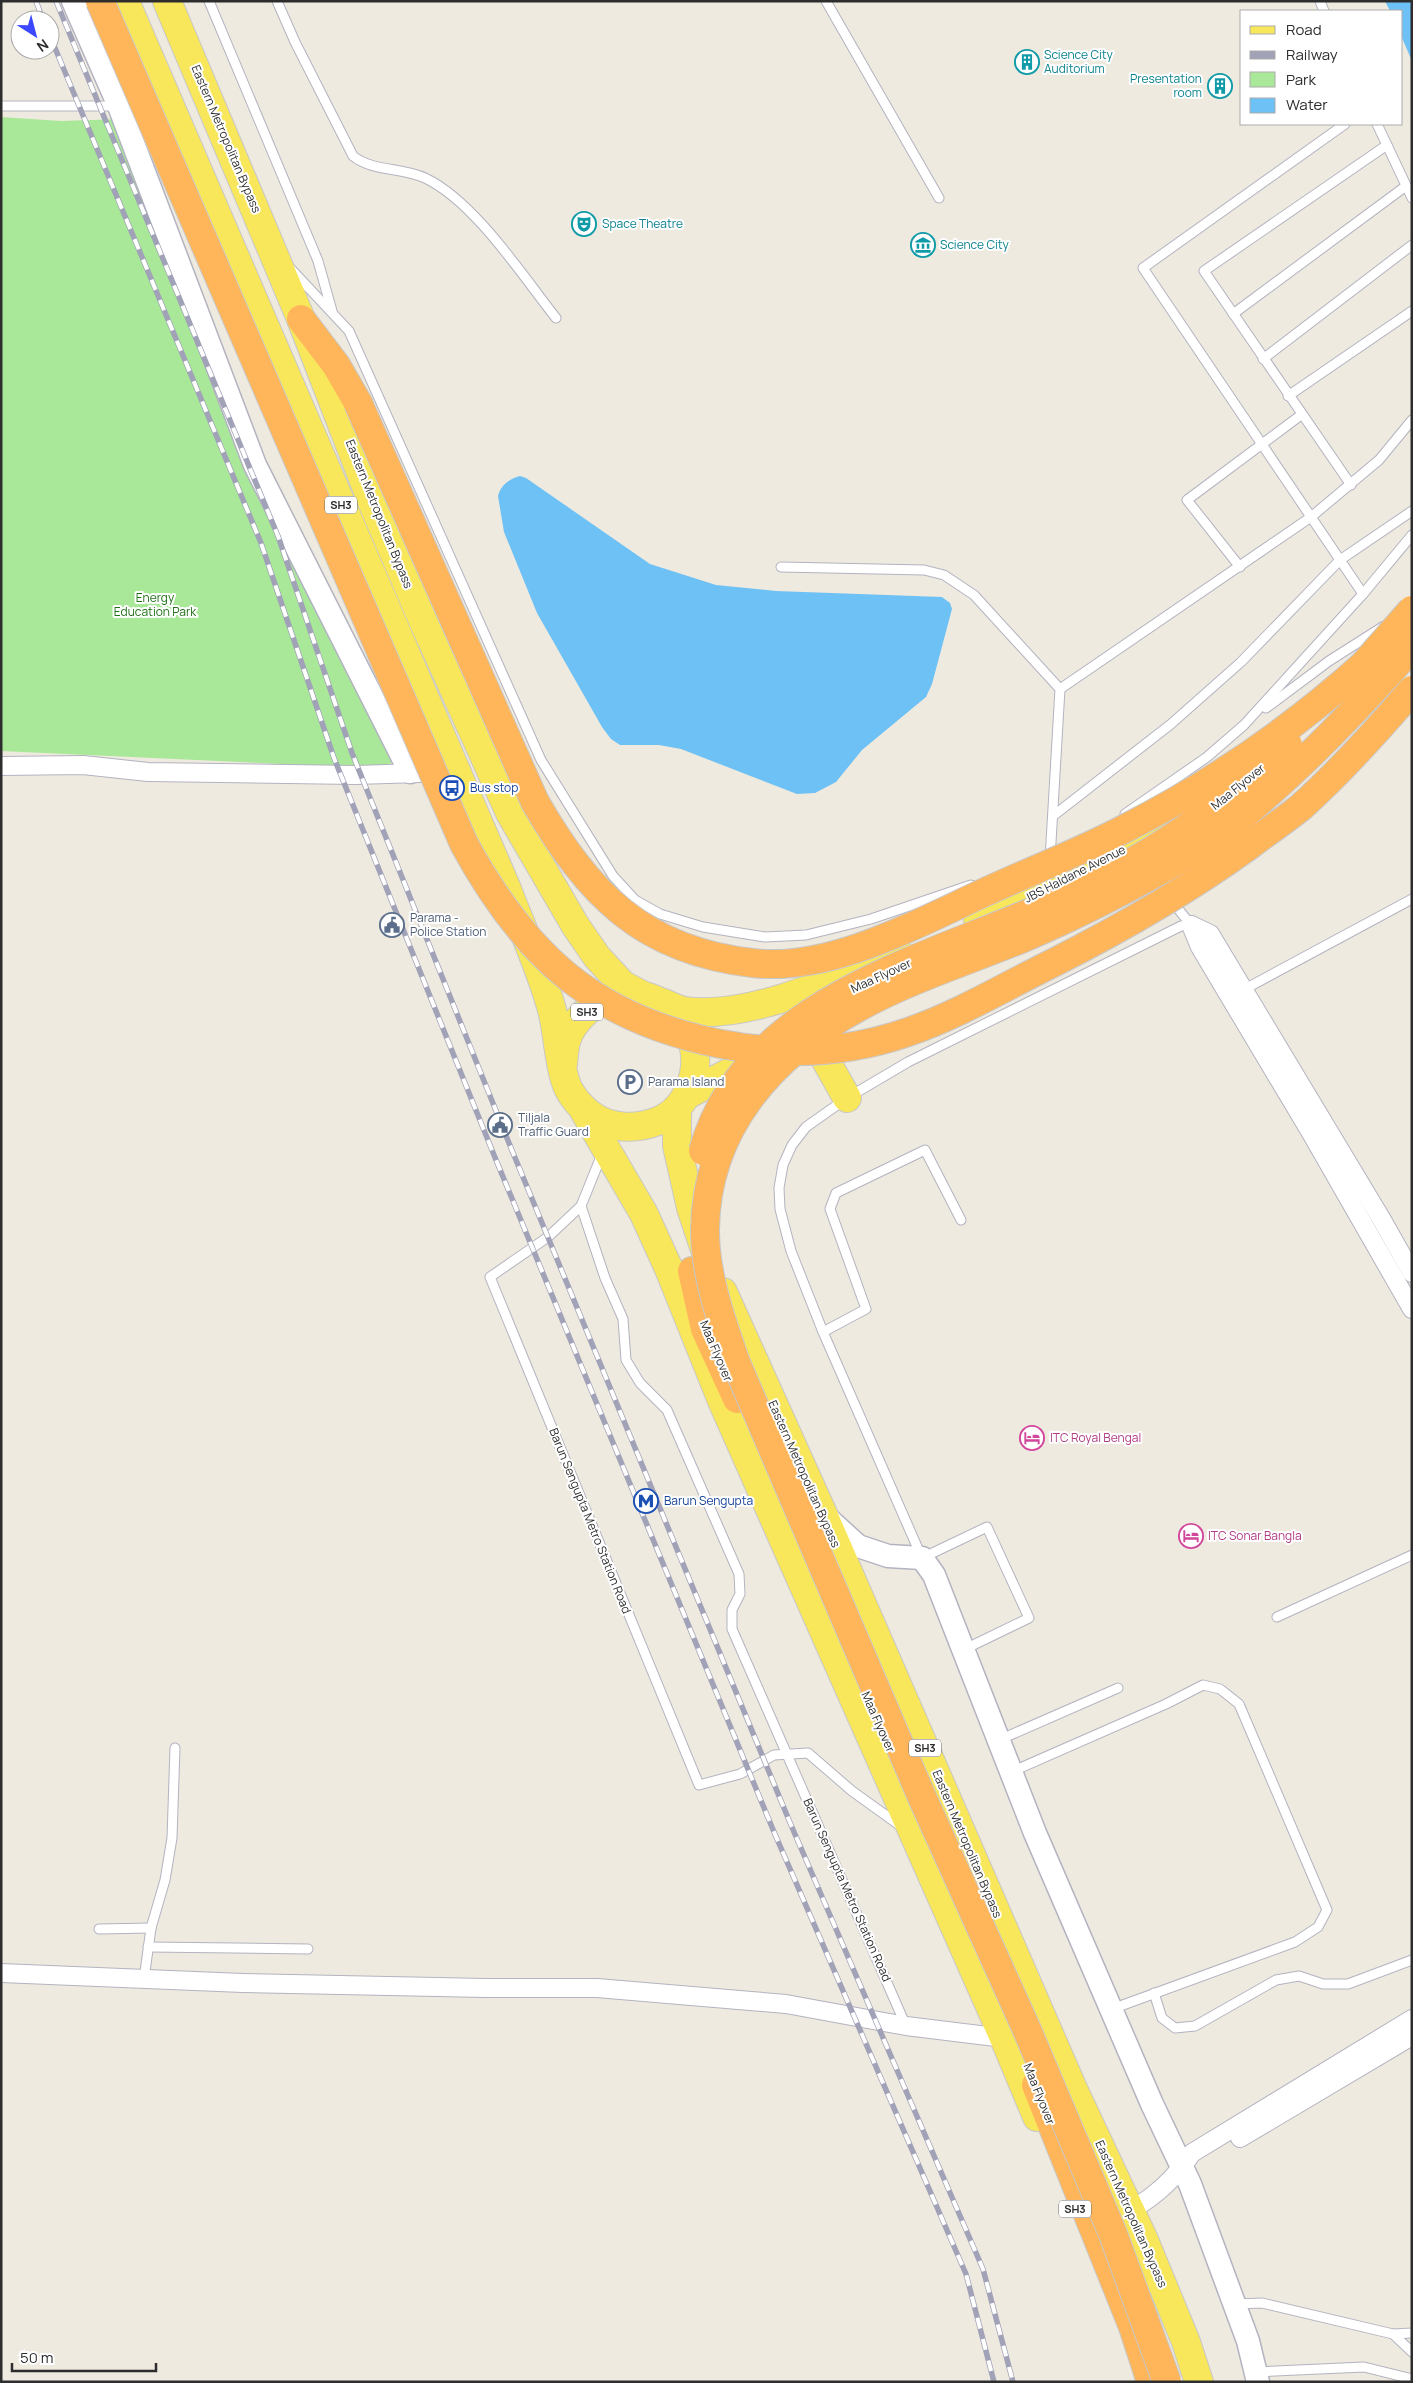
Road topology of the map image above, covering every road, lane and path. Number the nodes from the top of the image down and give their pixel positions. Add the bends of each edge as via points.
1 (73, 1) edge
2 (100, 1) edge
3 (125, 1) edge
4 (167, 1) edge
5 (209, 1) edge
6 (277, 1) edge
7 (826, 1) edge
8 (1, 106) edge
9 (119, 106) junction
10 (1344, 125) edge
11 (1377, 125) edge
12 (1386, 145) junction
13 (1406, 186) junction
14 (939, 198) dead end
15 (1412, 198) edge
16 (1412, 246) edge
17 (271, 248) junction
18 (1412, 311) edge
19 (332, 313) junction
20 (1233, 314) junction
21 (301, 318) junction
22 (556, 318) dead end
23 (1263, 358) junction
24 (1288, 396) junction
25 (1301, 415) junction
26 (1412, 420) edge
27 (1263, 444) junction
28 (1351, 485) junction
29 (1412, 511) edge
30 (1311, 516) junction
31 (1412, 535) edge
32 (1340, 560) junction
33 (781, 567) dead end
34 (1240, 567) junction
35 (1363, 594) junction
36 (1412, 594) edge
37 (1412, 610) edge
38 (1384, 626) junction
39 (454, 646) dead end
40 (1412, 647) edge
41 (1366, 663) junction
42 (1412, 665) edge
43 (1060, 689) junction
44 (509, 690) junction
45 (1412, 690) edge
46 (1244, 725) junction
47 (1, 766) edge
48 (410, 772) junction
49 (458, 776) junction
50 (1053, 816) junction
51 (1114, 821) dead end
52 (1098, 832) dead end
53 (1050, 853) junction
54 (1003, 873) dead end
55 (1050, 880) junction
56 (976, 883) dead end
57 (1165, 892) dead end
58 (1411, 901) edge
59 (1191, 925) junction
60 (1243, 990) junction
61 (652, 999) junction
62 (811, 1034) junction
63 (563, 1064) junction
64 (847, 1098) junction
65 (682, 1101) junction
66 (582, 1108) junction
67 (605, 1147) junction
68 (581, 1206) junction
69 (961, 1220) dead end
70 (1382, 1220) junction
71 (1364, 1229) junction
72 (1412, 1274) edge
73 (1412, 1310) edge
74 (824, 1332) junction
75 (823, 1514) junction
76 (1412, 1555) edge
77 (922, 1558) junction
78 (1277, 1617) dead end
79 (965, 1649) junction
80 (1118, 1688) dead end
81 (998, 1740) junction
82 (175, 1748) dead end
83 (787, 1754) junction
84 (1011, 1772) junction
85 (915, 1836) junction
86 (151, 1928) junction
87 (99, 1929) dead end
88 (148, 1947) junction
89 (308, 1949) dead end
90 (1412, 1960) edge
91 (1, 1973) edge
92 (144, 1979) junction
93 (1154, 1993) junction
94 (1112, 2009) junction
95 (1412, 2019) edge
96 (906, 2026) junction
97 (1412, 2036) edge
98 (1004, 2038) junction
99 (1182, 2167) junction
100 (1130, 2210) junction
101 (1234, 2304) junction
102 (1412, 2333) edge
103 (1393, 2334) junction
104 (1412, 2352) edge
105 (1257, 2377) edge
106 (1412, 2380) edge
107 (1140, 2382) edge
108 (1151, 2382) edge
109 (1167, 2382) edge
110 (1199, 2382) edge

1 - 9 street
2 - 45 highway, bridge via 464,844 499,903 532,943 557,968 613,1008 675,1034 742,1048 775,1051 819,1051 865,1044 908,1032 1095,942 1200,880 1300,808 1374,734
3 - 49 main road, SH3
4 - 17 main road, Eastern Metropolitan Bypass / SH3
5 - 19 lane via 318,261
6 - 22 lane via 353,156 362,164 423,177 445,189 472,212
7 - 14 lane
8 - 9 lane
9 - 48 street via 255,465
10 - 27 lane via 1143,268
11 - 12 lane
12 - 13 lane
12 - 20 lane via 1204,271
13 - 15 lane
13 - 20 lane
16 - 23 lane
17 - 19 lane
17 - 21 main road, Eastern Metropolitan Bypass / SH3
18 - 24 lane
19 - 44 lane via 349,331
20 - 23 lane
21 - 41 highway, bridge via 336,365 358,403 535,802 553,834 580,872 627,918 671,943 756,964 809,960 916,924 1126,828 1172,803 1297,721
21 - 61 main road, Eastern Metropolitan Bypass / SH3 via 372,502 431,628 510,813 542,871 597,957 623,985
23 - 24 lane
24 - 25 lane
25 - 27 lane
25 - 28 lane
26 - 28 lane via 1379,460
27 - 30 lane
27 - 34 lane via 1187,500
28 - 30 lane
29 - 32 lane
30 - 32 lane
30 - 34 lane
31 - 35 lane
32 - 35 lane
32 - 50 lane via 1234,668 1171,724
33 - 43 lane via 924,570 944,575 974,595
34 - 43 lane
35 - 46 lane
36 - 38 main road, JBS Haldane Avenue
37 - 41 highway, Maa Flyover, bridge
38 - 46 lane via 1328,661
38 - 55 main road, JBS Haldane Avenue via 1291,719 1176,815 1128,848
39 - 44 lane
40 - 109 highway, Maa Flyover, bridge via 1317,751 1239,820 1191,854 1063,920 860,1006 800,1044 775,1067 742,1109 714,1169 708,1196 705,1231 708,1267 736,1363 921,1795 1028,2030 1113,2234
41 - 108 highway, Maa Flyover, bridge via 1317,718 1279,753 1195,822 1160,844 1120,869 1075,891 888,972 801,1018 758,1054 738,1078 719,1109 694,1182 692,1271 705,1329 1025,2058 1133,2328
42 - 62 main road via 1278,802 1160,885 973,972
43 - 50 lane
44 - 56 lane via 541,760 613,876 635,900 660,914 703,927 765,937 806,935 872,919
46 - 51 lane via 1206,757
47 - 48 street via 83,765 148,772 355,775
48 - 49 street
49 - 63 main road, SH3 via 508,889 552,1010
50 - 53 lane
52 - 53 lane
53 - 54 lane
53 - 55 lane
55 - 61 main road, JBS Haldane Avenue via 842,977 766,1002 708,1012 684,1011
57 - 59 lane
58 - 60 lane
59 - 60 street via 1210,934
59 - 64 lane via 1181,926 908,1062
59 - 71 street via 1200,947
60 - 70 street
61 - 63 main road, SH3 via 618,995 596,1004 577,1020 566,1040
61 - 65 main road, SH3 via 679,1016 691,1034 696,1054 695,1075
62 - 64 main road
62 - 65 main road via 757,1058
63 - 66 main road, SH3 via 568,1088
64 - 74 lane via 806,1127 792,1145 783,1165 779,1188 780,1210 791,1251
65 - 66 main road, SH3 via 666,1118 648,1125 624,1128 601,1122
65 - 75 main road, Eastern Metropolitan Bypass / SH3 via 677,1146 703,1246
66 - 67 main road, SH3
67 - 68 lane, Barun Sengupta Metro Station Road
67 - 85 main road, SH3 via 644,1214 722,1401
68 - 83 lane, Barun Sengupta Metro Station Road via 605,1278 623,1318 626,1360 640,1383 667,1410 740,1574 740,1594 732,1610 732,1628
68 - 83 lane, Barun Sengupta Metro Station Road via 548,1237 490,1277 699,1785 740,1774 774,1755
69 - 74 lane via 925,1150 836,1193 830,1209 866,1309
70 - 71 lane
70 - 72 street
71 - 73 street
74 - 77 lane
75 - 77 street via 858,1546 888,1556
75 - 100 main road, Eastern Metropolitan Bypass / SH3 via 973,1863
76 - 78 lane
77 - 79 street via 934,1575
77 - 79 lane via 987,1527 1028,1618
79 - 81 street
80 - 81 lane
81 - 84 street
82 - 86 lane via 172,1838 165,1880
83 - 85 lane, Barun Sengupta Metro Station Road via 808,1753 859,1796
83 - 96 lane, Barun Sengupta Metro Station Road
84 - 93 lane via 1203,1685 1220,1690 1239,1704 1327,1910 1318,1927 1296,1942
84 - 94 street
85 - 98 main road, SH3
86 - 87 lane
86 - 88 lane
88 - 89 lane
88 - 92 lane
90 - 93 lane via 1348,1984 1323,1984 1299,1976 1276,1980 1195,2026 1175,2028 1162,2018
91 - 92 street
92 - 96 street via 597,1988 786,2004
93 - 94 lane
94 - 99 street
95 - 99 street via 1192,2153
96 - 98 street
97 - 99 street via 1196,2164
98 - 107 main road, SH3 via 1123,2327
99 - 100 street via 1157,2193
99 - 101 street
100 - 110 main road, Eastern Metropolitan Bypass / SH3 via 1186,2342
101 - 103 lane via 1262,2304
101 - 105 street
102 - 103 lane
103 - 104 lane
105 - 106 lane via 1364,2367

